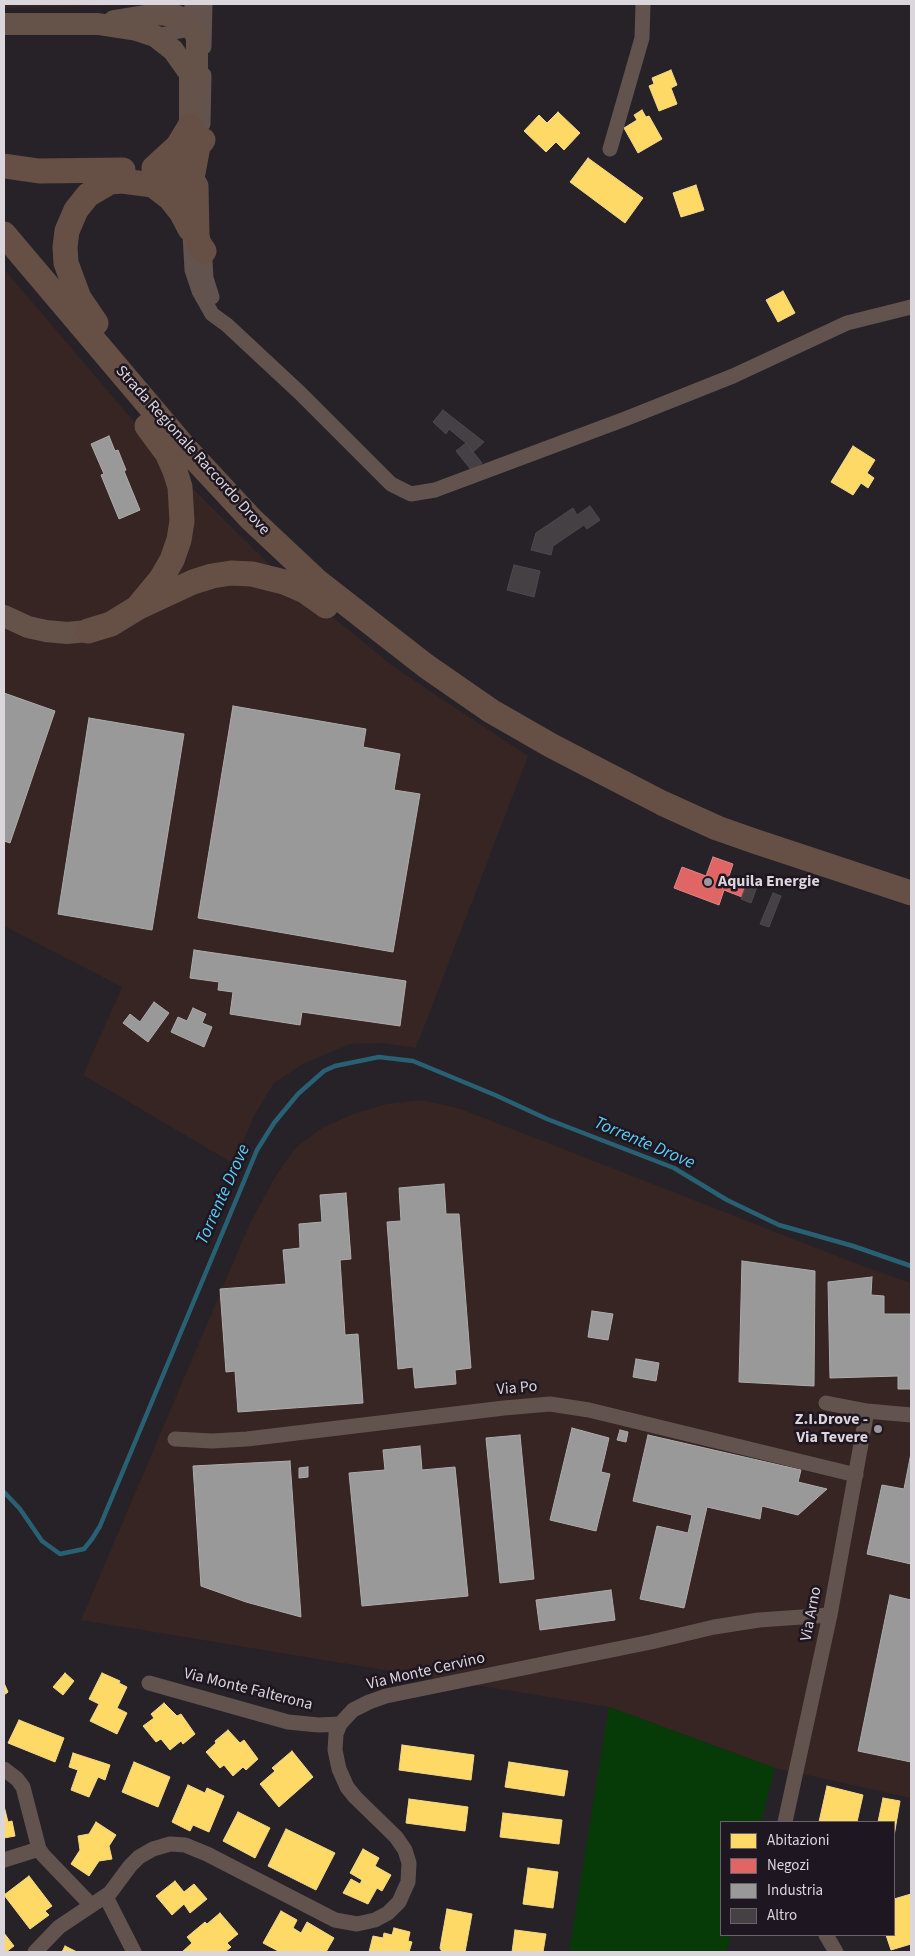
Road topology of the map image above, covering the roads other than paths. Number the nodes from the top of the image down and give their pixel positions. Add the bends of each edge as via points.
1 (203, 4) edge
2 (643, 4) edge
3 (191, 14) edge
4 (158, 18) edge
5 (4, 24) edge
6 (190, 74) junction
7 (199, 130) junction
8 (610, 149) dead end
9 (4, 166) edge
10 (153, 176) junction
11 (191, 178) junction
12 (190, 228) junction
13 (4, 234) edge
14 (204, 250) junction
15 (4, 256) edge
16 (911, 307) edge
17 (227, 324) junction
18 (264, 531) junction
19 (137, 608) junction
20 (4, 616) edge
21 (88, 631) joint
22 (462, 692) junction
23 (911, 893) edge
24 (826, 1404) dead end
25 (866, 1411) junction
26 (911, 1416) edge
27 (175, 1439) dead end
28 (856, 1475) junction
29 (830, 1615) junction
30 (149, 1683) dead end
31 (340, 1724) junction
32 (4, 1769) edge
33 (785, 1821) edge
34 (39, 1849) junction
35 (4, 1860) edge
36 (106, 1897) junction
37 (91, 1905) junction
38 (827, 1936) edge
39 (35, 1952) edge
40 (134, 1952) edge
41 (836, 1952) edge

1 - 3 street
1 - 7 street
2 - 8 street via 642,38
3 - 4 street via 187,20 181,17
3 - 6 street
3 - 7 street via 197,37
4 - 5 street via 137,30 98,24
4 - 6 street via 173,50
6 - 7 street
7 - 10 main road via 178,146
7 - 11 main road
7 - 14 street
9 - 10 main road via 30,171 107,171
10 - 11 main road via 174,168
10 - 12 main road
10 - 18 main road via 110,182 84,199 72,216 67,231 65,255 71,280 93,320 231,482
11 - 12 street
11 - 14 main road via 197,192 198,241
12 - 17 street via 192,264 199,290 212,314
13 - 18 main road, Strada Regionale Raccordo Drove via 185,448
14 - 17 street via 209,288
15 - 19 main road via 150,429 175,470 182,497 179,540 161,579
16 - 17 street via 847,323 733,376 625,419 435,490 411,494 391,484
18 - 22 main road, Strada Regionale Raccordo Drove via 364,620
19 - 21 main road via 111,624
19 - 22 main road via 184,585 212,576 241,573 273,578 313,597 416,674
20 - 21 street via 46,632
22 - 23 main road, Strada Regionale Raccordo Drove via 567,754 683,813 771,847
24 - 25 street
25 - 26 street
25 - 28 street, Via Arno
27 - 28 street, Via Po via 247,1439 550,1404 589,1410
28 - 29 street, Via Arno
29 - 31 street, Via Monte Cervino via 714,1627 391,1695 353,1710
29 - 33 street, Via Arno
30 - 31 street, Via Monte Falterona via 288,1722
31 - 36 street via 335,1750 344,1782 359,1802 396,1837 408,1857 406,1890 388,1913 364,1924 342,1922 207,1854 174,1844 152,1849 138,1857
32 - 34 street via 23,1787
34 - 35 street
34 - 37 street via 50,1865
36 - 37 street
36 - 40 street
37 - 39 street via 59,1928
38 - 41 street

